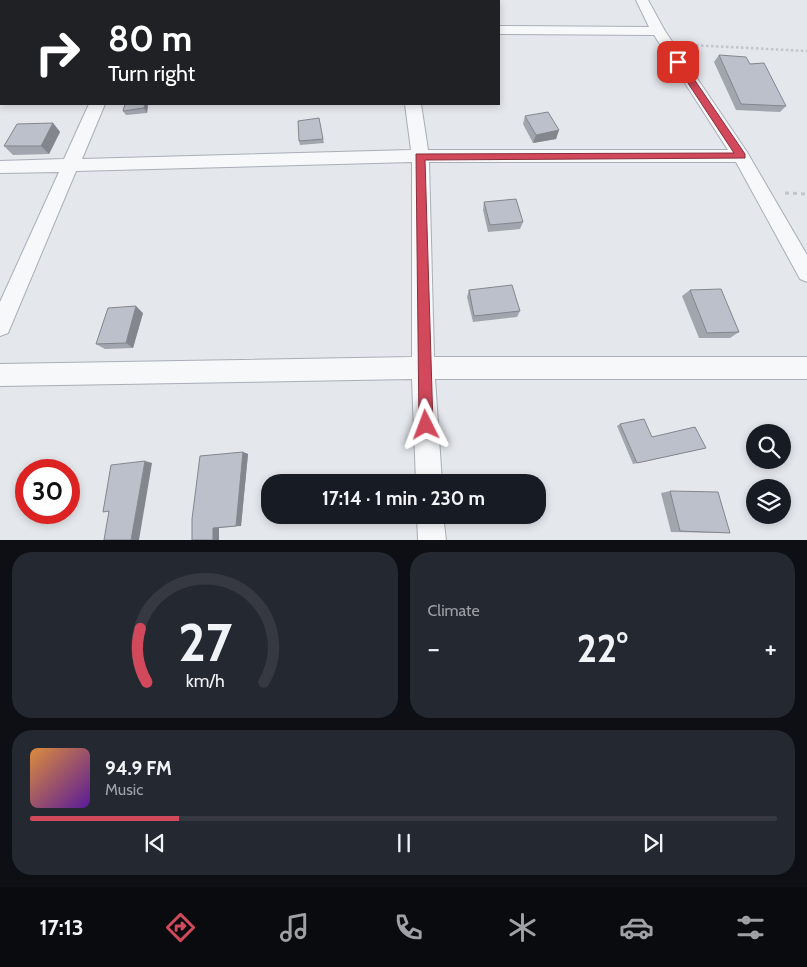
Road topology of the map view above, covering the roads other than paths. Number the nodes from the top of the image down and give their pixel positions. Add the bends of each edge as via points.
1 (642, 0) edge
2 (500, 30) edge
3 (658, 31) junction
4 (97, 105) edge
5 (413, 105) edge
6 (420, 156) junction
7 (741, 156) junction
8 (72, 164) junction
9 (0, 167) edge
10 (807, 273) edge
11 (0, 326) edge
12 (423, 368) junction
13 (807, 368) edge
14 (0, 375) edge
15 (429, 474) edge
16 (431, 524) edge
17 (432, 540) edge

1 - 3 street
2 - 3 street
3 - 7 street
4 - 8 street
5 - 6 street
6 - 7 street
6 - 8 street
6 - 12 street
7 - 10 street
8 - 9 street
8 - 11 street
12 - 13 street
12 - 14 street
12 - 15 street
16 - 17 street

